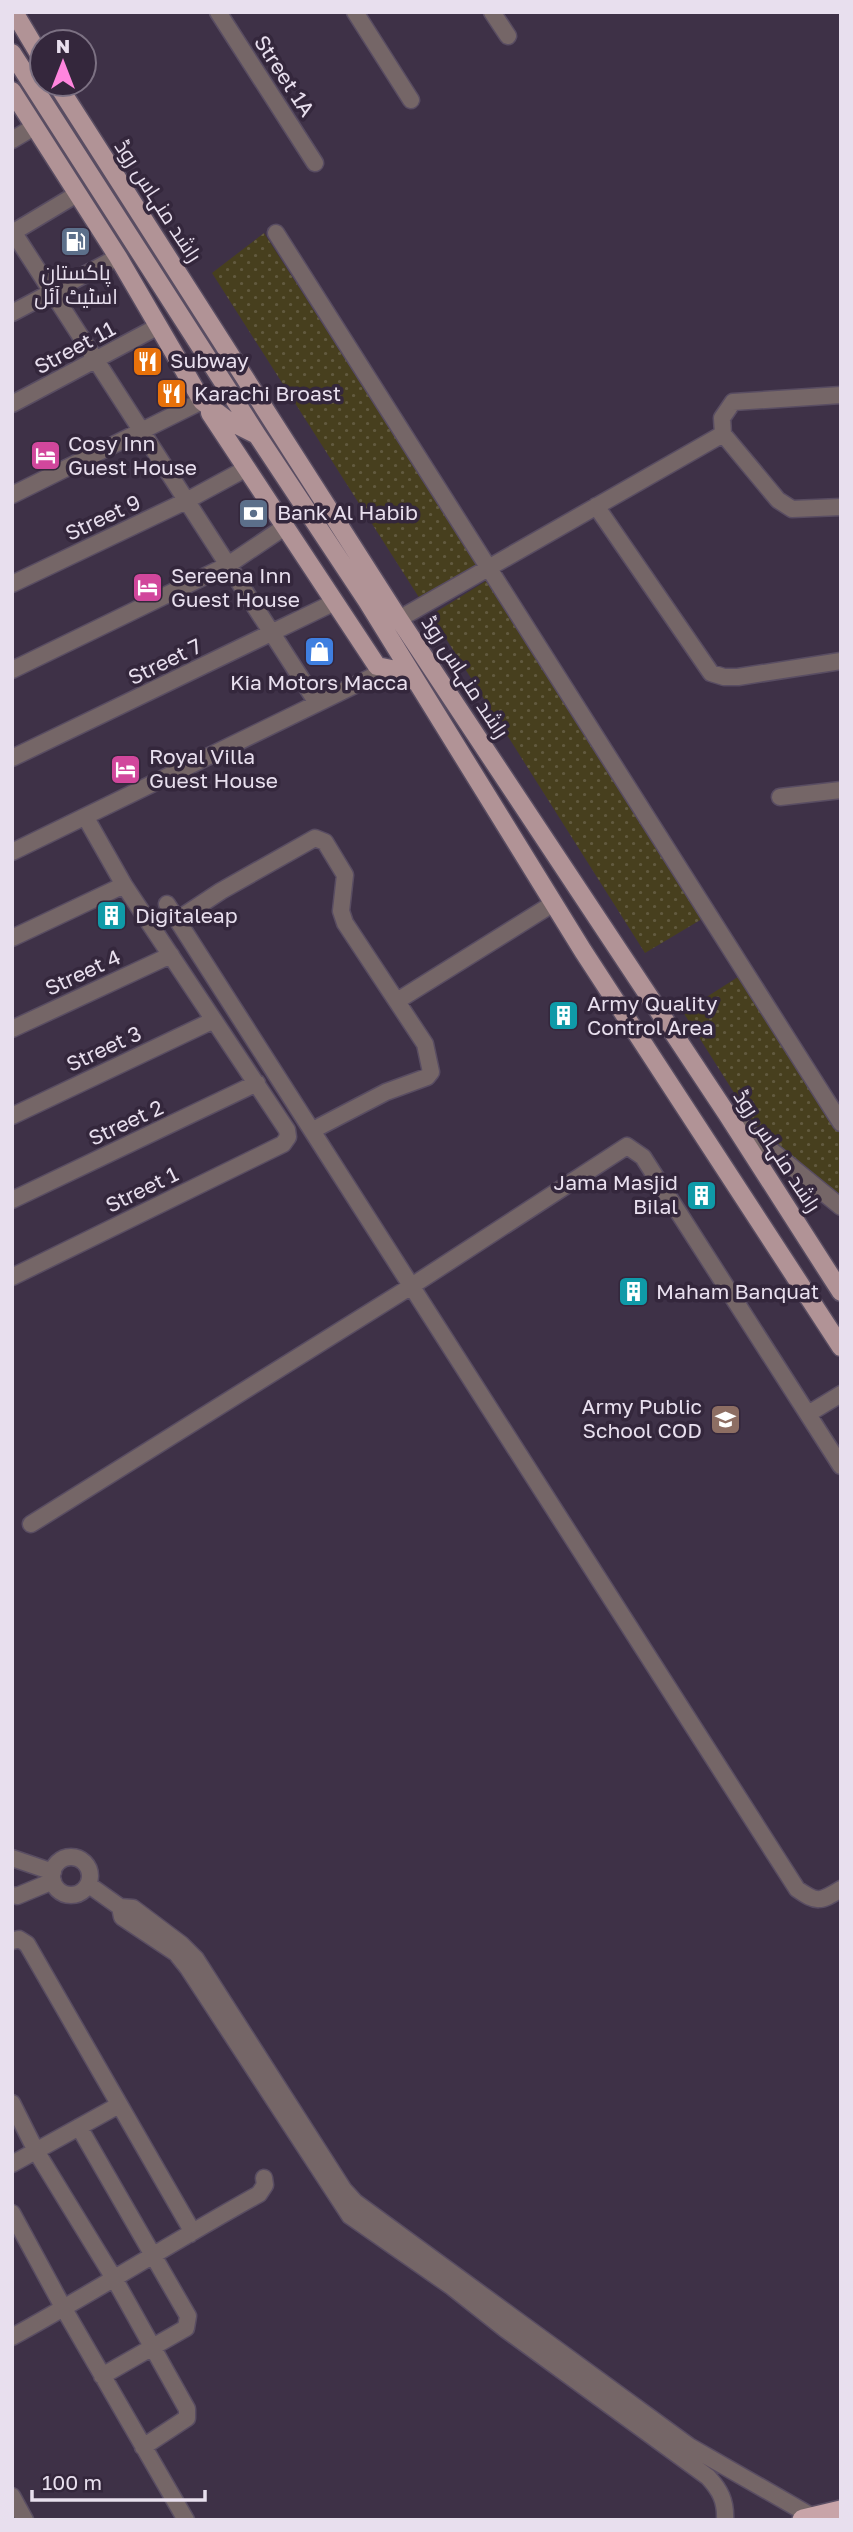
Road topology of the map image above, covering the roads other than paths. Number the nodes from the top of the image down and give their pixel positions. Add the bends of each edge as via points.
1 (14, 12) edge
2 (218, 12) edge
3 (355, 12) edge
4 (492, 12) edge
5 (28, 36) edge
6 (508, 36) dead end
7 (12, 53) edge
8 (12, 91) edge
9 (66, 98) edge
10 (411, 100) dead end
11 (34, 127) junction
12 (12, 140) edge
13 (315, 163) dead end
14 (77, 194) junction
15 (13, 232) edge
16 (276, 233) dead end
17 (118, 257) junction
18 (52, 292) junction
19 (12, 313) edge
20 (157, 327) junction
21 (96, 361) junction
22 (841, 395) edge
23 (202, 401) junction
24 (12, 404) edge
25 (142, 432) junction
26 (723, 434) junction
27 (257, 435) junction
28 (282, 436) junction
29 (247, 468) junction
30 (12, 495) edge
31 (186, 501) junction
32 (596, 506) junction
33 (841, 508) edge
34 (314, 522) junction
35 (337, 522) junction
36 (286, 526) junction
37 (228, 565) junction
38 (488, 567) junction
39 (12, 584) edge
40 (367, 601) junction
41 (335, 602) junction
42 (399, 619) junction
43 (272, 634) junction
44 (841, 660) edge
45 (390, 668) junction
46 (12, 670) edge
47 (419, 685) junction
48 (317, 704) junction
49 (12, 758) edge
50 (841, 790) edge
51 (780, 797) dead end
52 (86, 818) junction
53 (12, 852) edge
54 (124, 885) junction
55 (554, 903) junction
56 (167, 904) dead end
57 (177, 920) junction
58 (12, 939) edge
59 (171, 955) junction
60 (397, 1001) junction
61 (214, 1020) junction
62 (12, 1029) edge
63 (257, 1083) junction
64 (727, 1114) junction
65 (12, 1116) edge
66 (841, 1123) edge
67 (313, 1130) junction
68 (12, 1200) edge
69 (841, 1207) edge
70 (12, 1277) edge
71 (410, 1287) junction
72 (841, 1292) edge
73 (841, 1347) edge
74 (841, 1394) edge
75 (808, 1414) junction
76 (841, 1466) edge
77 (31, 1524) dead end
78 (12, 1857) edge
79 (52, 1877) junction
80 (89, 1885) junction
81 (841, 1889) edge
82 (14, 1899) edge
83 (12, 1941) edge
84 (12, 2103) edge
85 (119, 2105) junction
86 (79, 2127) junction
87 (36, 2151) junction
88 (12, 2164) edge
89 (264, 2178) dead end
90 (12, 2213) edge
91 (190, 2234) junction
92 (154, 2256) junction
93 (115, 2280) junction
94 (64, 2309) junction
95 (12, 2337) edge
96 (153, 2348) junction
97 (102, 2376) junction
98 (143, 2447) junction
99 (712, 2470) junction
100 (12, 2496) edge
101 (841, 2511) edge
102 (808, 2519) edge
103 (25, 2520) edge
104 (186, 2520) edge
105 (725, 2520) edge

1 - 5 main road
2 - 13 street, Street 1A
3 - 10 street
4 - 6 street
7 - 27 main road, راشد منہاس روڈ
8 - 11 main road
9 - 28 main road, راشد منہاس روڈ
11 - 12 street
11 - 14 main road
14 - 15 street
14 - 17 main road
15 - 18 street
16 - 38 street
17 - 18 street
17 - 20 main road
18 - 19 street
18 - 21 street
20 - 21 street, Street 11
20 - 23 main road
21 - 24 street, Street 11
21 - 25 street
22 - 26 street via 733,402 722,418
23 - 25 street
23 - 27 main road
23 - 29 main road
25 - 30 street
25 - 31 street
26 - 32 street
26 - 33 street via 778,500 792,509
27 - 34 main road, راشد منہاس روڈ
28 - 34 main road via 289,461 318,511
28 - 35 main road, راشد منہاس روڈ
29 - 31 street, Street 9
29 - 36 main road
31 - 37 street
31 - 39 street, Street 9
32 - 38 street
32 - 44 street via 711,673 738,677
34 - 40 main road, راشد منہاس روڈ
35 - 40 main road via 335,535
35 - 42 main road, راشد منہاس روڈ
36 - 37 street
36 - 41 main road
37 - 43 street
37 - 46 street
38 - 42 street
38 - 66 street
40 - 47 main road, راشد منہاس روڈ
41 - 43 street, Street 7
41 - 45 main road via 377,666
42 - 64 main road, راشد منہاس روڈ
43 - 48 street
43 - 49 street, Street 7
45 - 47 main road
45 - 48 street
47 - 55 main road, راشد منہاس روڈ
48 - 52 street
50 - 51 street
52 - 53 street
52 - 54 street
54 - 58 street
54 - 59 street
55 - 60 street
55 - 73 main road, راشد منہاس روڈ
56 - 57 street
57 - 60 street via 291,851 320,839 345,875 341,911 345,923
57 - 67 street
59 - 61 street
59 - 62 street, Street 4
60 - 67 street via 425,1044 431,1072
61 - 63 street
61 - 65 street, Street 3
63 - 68 street, Street 2
63 - 70 street, Street 1 via 287,1130 283,1144
64 - 69 street
64 - 72 main road, راشد منہاس روڈ
67 - 71 street
71 - 75 street via 627,1146 643,1157
71 - 77 street
71 - 81 street via 797,1889 813,1900
74 - 75 street
75 - 76 street
78 - 79 street
79 - 80 street via 65,1895 74,1896
79 - 80 street via 57,1864 74,1857 89,1867
79 - 82 street
80 - 99 street via 120,1907 133,1908 196,1959 355,2202 455,2283
83 - 85 street via 27,1944
84 - 87 street
85 - 86 street
85 - 91 street
86 - 87 street
86 - 92 street
87 - 88 street
87 - 93 street
89 - 91 street via 259,2194
90 - 94 street
91 - 92 street
92 - 93 street
92 - 96 street via 188,2316 188,2325
93 - 94 street
93 - 96 street
94 - 95 street
94 - 97 street
96 - 97 street
96 - 98 street via 187,2409 187,2418
97 - 98 street
98 - 104 street
99 - 102 street
99 - 105 street
100 - 103 street
101 - 102 highway

